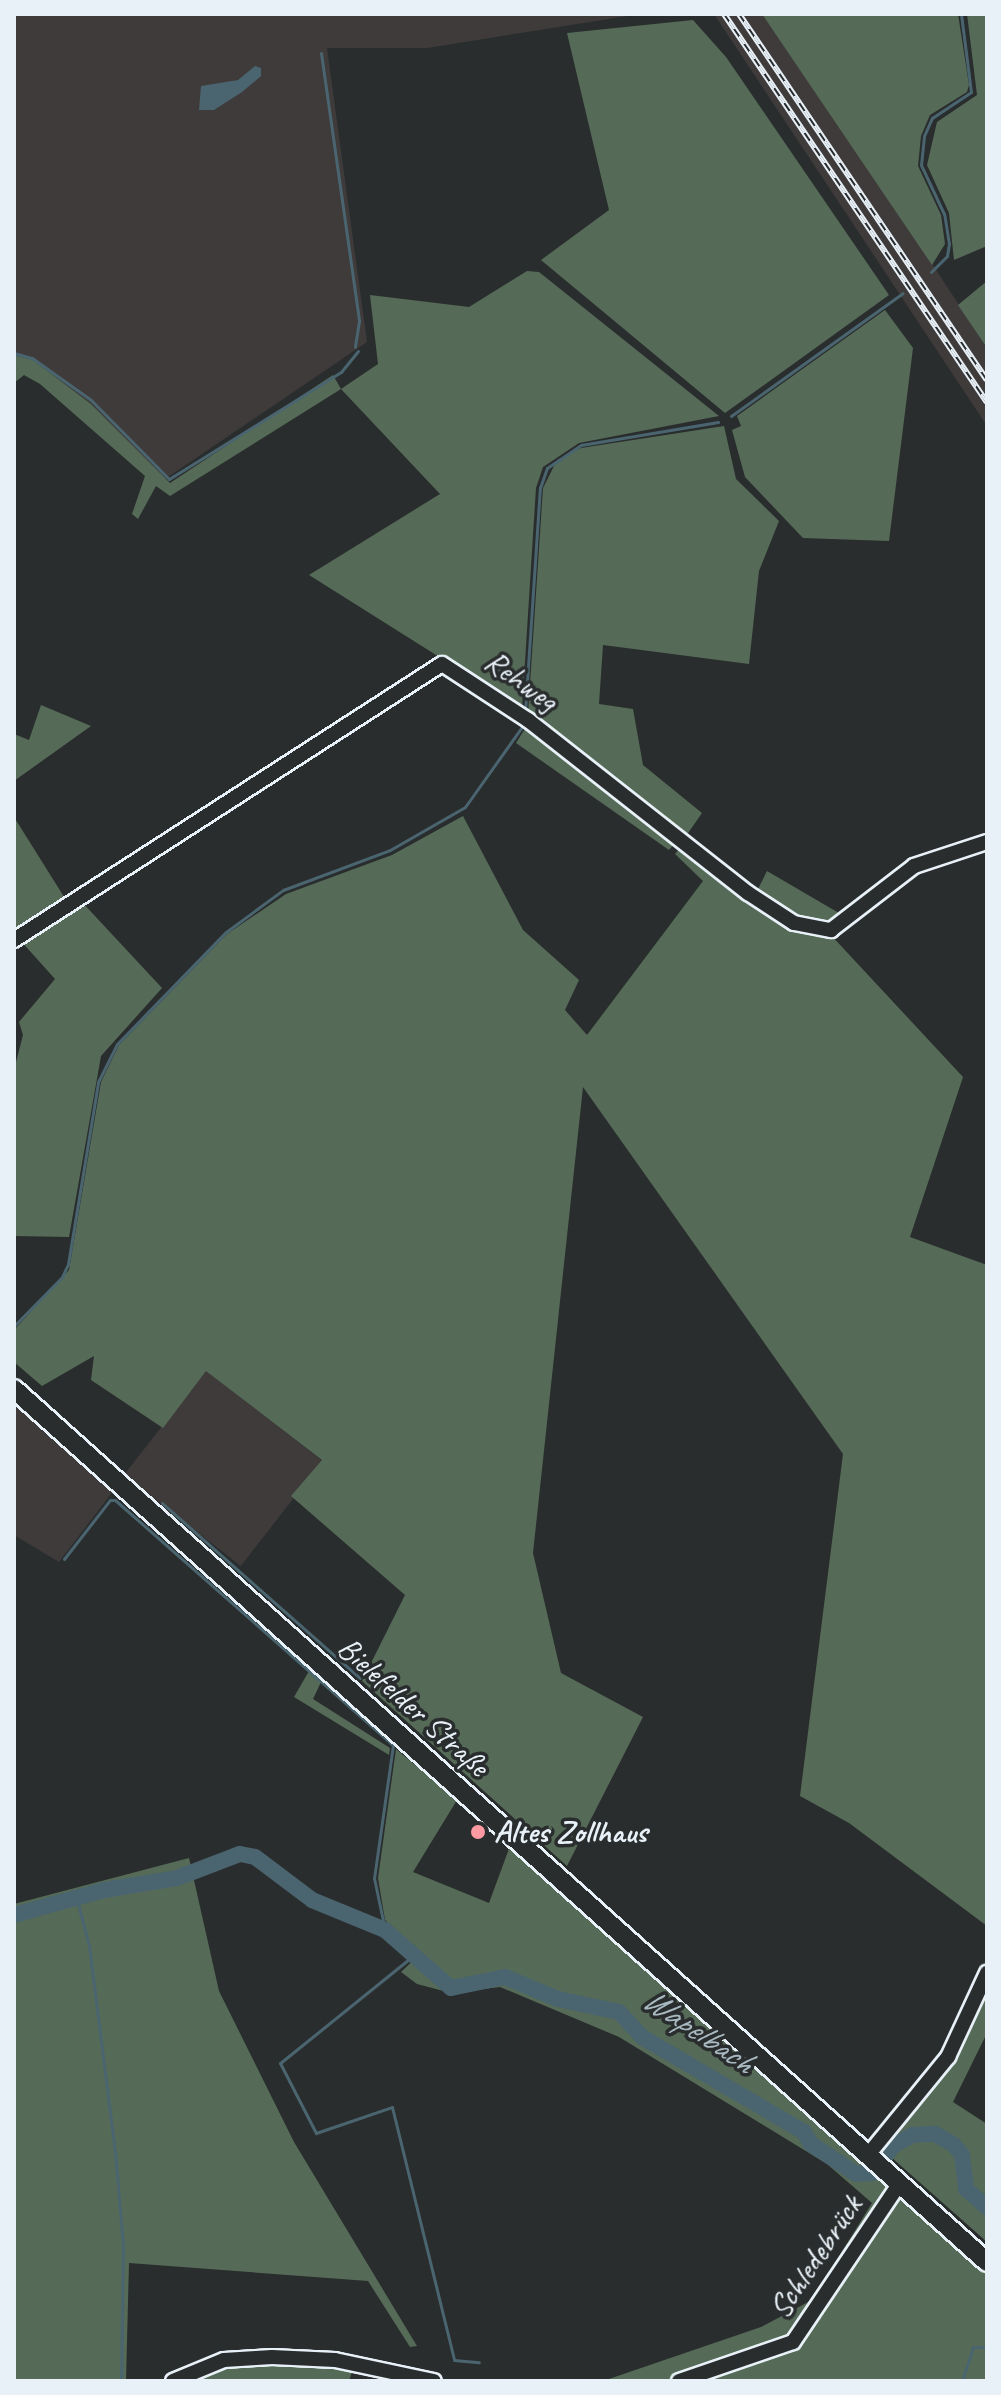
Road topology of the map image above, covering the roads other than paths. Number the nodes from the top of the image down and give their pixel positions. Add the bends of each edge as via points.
1 (987, 842) edge
2 (14, 940) edge
3 (14, 1389) edge
4 (987, 1973) edge
5 (870, 2157) junction
6 (894, 2178) junction
7 (987, 2262) edge
8 (173, 2381) edge
9 (434, 2381) edge
10 (679, 2381) edge

1 - 2 street, Rehweg via 914,866 831,930 794,923 449,665 431,669
3 - 5 main road, Bielefelder Straße
4 - 5 street via 948,2057
5 - 6 main road, Bielefelder Straße
6 - 7 main road, Bielefelder Straße
6 - 10 street, Schledebrück via 793,2342
8 - 9 street via 224,2360 272,2357 335,2360

